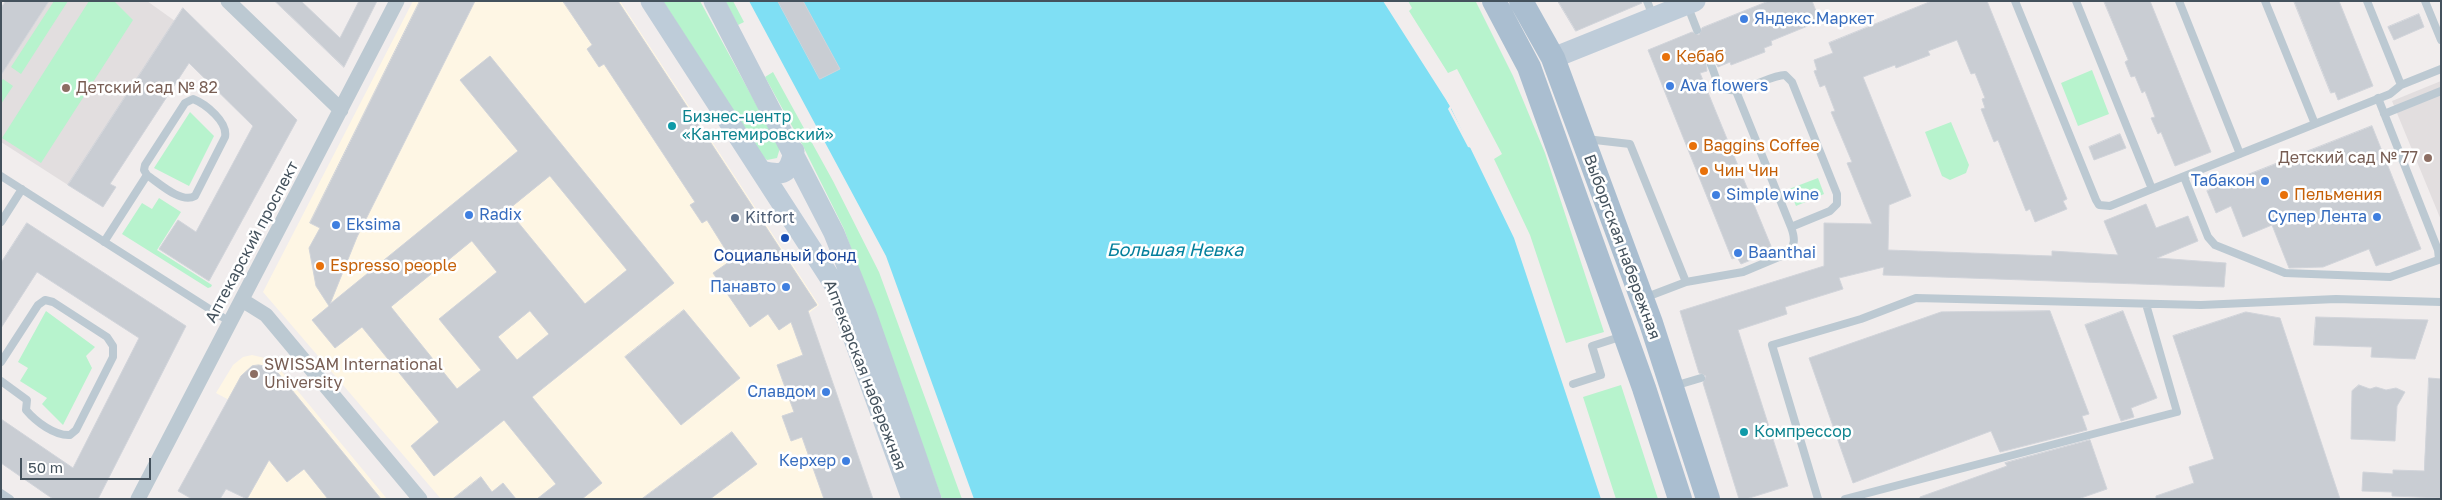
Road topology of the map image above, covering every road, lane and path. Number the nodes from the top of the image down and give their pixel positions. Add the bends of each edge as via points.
1 (228, 1) edge
2 (397, 1) edge
3 (651, 1) edge
4 (714, 1) edge
5 (1494, 1) edge
6 (1522, 1) edge
7 (2015, 1) edge
8 (2076, 1) edge
9 (2179, 1) edge
10 (2265, 1) edge
11 (2367, 1) edge
12 (2425, 1) edge
13 (1682, 4) edge
14 (1650, 10) edge
15 (1697, 30) dead end
16 (2441, 40) edge
17 (1553, 58) junction
18 (1711, 65) dead end
19 (2441, 69) edge
20 (2401, 85) junction
21 (1736, 91) junction
22 (2441, 91) edge
23 (2378, 98) junction
24 (341, 110) junction
25 (2384, 114) junction
26 (2315, 124) junction
27 (1583, 139) junction
28 (794, 151) junction
29 (2240, 154) junction
30 (761, 171) junction
31 (147, 175) junction
32 (1, 176) edge
33 (2184, 176) junction
34 (22, 189) junction
35 (2152, 189) junction
36 (2, 219) edge
37 (1791, 226) junction
38 (104, 242) junction
39 (2440, 259) edge
40 (1686, 282) junction
41 (1642, 298) junction
42 (242, 300) junction
43 (2441, 302) edge
44 (2146, 304) junction
45 (230, 322) junction
46 (1625, 335) junction
47 (1, 362) edge
48 (1701, 378) dead end
49 (1, 381) edge
50 (1573, 384) dead end
51 (1672, 387) junction
52 (1, 493) edge
53 (142, 498) edge
54 (10, 499) edge
55 (420, 499) edge
56 (912, 499) edge
57 (931, 499) edge
58 (1680, 499) edge
59 (1708, 499) edge
60 (1818, 499) edge
61 (1845, 499) edge

1 - 24 street
2 - 24 street, Аптекарский проспект
3 - 30 street, Аптекарская набережная
4 - 28 street, Аптекарская набережная
5 - 46 main road, Выборгская набережная via 1529,67
6 - 17 main road, Выборгская набережная
7 - 35 lane via 2099,205 2110,206
8 - 35 lane
9 - 29 lane
10 - 26 lane
11 - 20 lane
12 - 16 lane
13 - 14 street
13 - 15 lane
14 - 17 street
17 - 27 main road, Выборгская набережная
18 - 21 lane via 1719,85
19 - 20 lane
20 - 23 lane
21 - 37 lane
21 - 37 lane via 1776,75 1785,75 1792,82 1837,194 1837,204 1830,211
22 - 25 lane
23 - 25 lane
23 - 26 lane
24 - 42 street, Аптекарский проспект
25 - 39 lane
26 - 29 lane
27 - 40 lane via 1630,144
27 - 41 main road, Выборгская набережная
28 - 30 street via 785,172
28 - 57 street, Аптекарская набережная via 852,276
29 - 33 lane
30 - 56 street, Аптекарская набережная via 834,284
31 - 31 lane via 182,198 195,196 226,137 223,124 201,102 193,99 185,103 145,165
31 - 38 lane
32 - 34 lane
33 - 35 lane
33 - 39 lane via 2208,237 2215,245 2285,273 2390,276
34 - 36 lane
34 - 38 lane
37 - 40 lane via 1794,243 1786,254 1743,272
38 - 45 lane
40 - 41 lane
41 - 51 main road, Выборгская набережная
42 - 45 street, Аптекарский проспект
42 - 55 street via 266,316
43 - 44 lane via 2336,299
44 - 60 lane via 1916,298 1861,319 1772,345
44 - 61 lane via 2177,412
45 - 53 street, Аптекарский проспект
46 - 50 lane via 1592,346 1601,375
46 - 58 main road, Выборгская набережная
47 - 49 lane via 38,305 45,300 107,337 113,346 113,357 76,430 70,435 54,432 30,415 24,396
48 - 51 lane
51 - 59 main road, Выборгская набережная
52 - 54 lane

